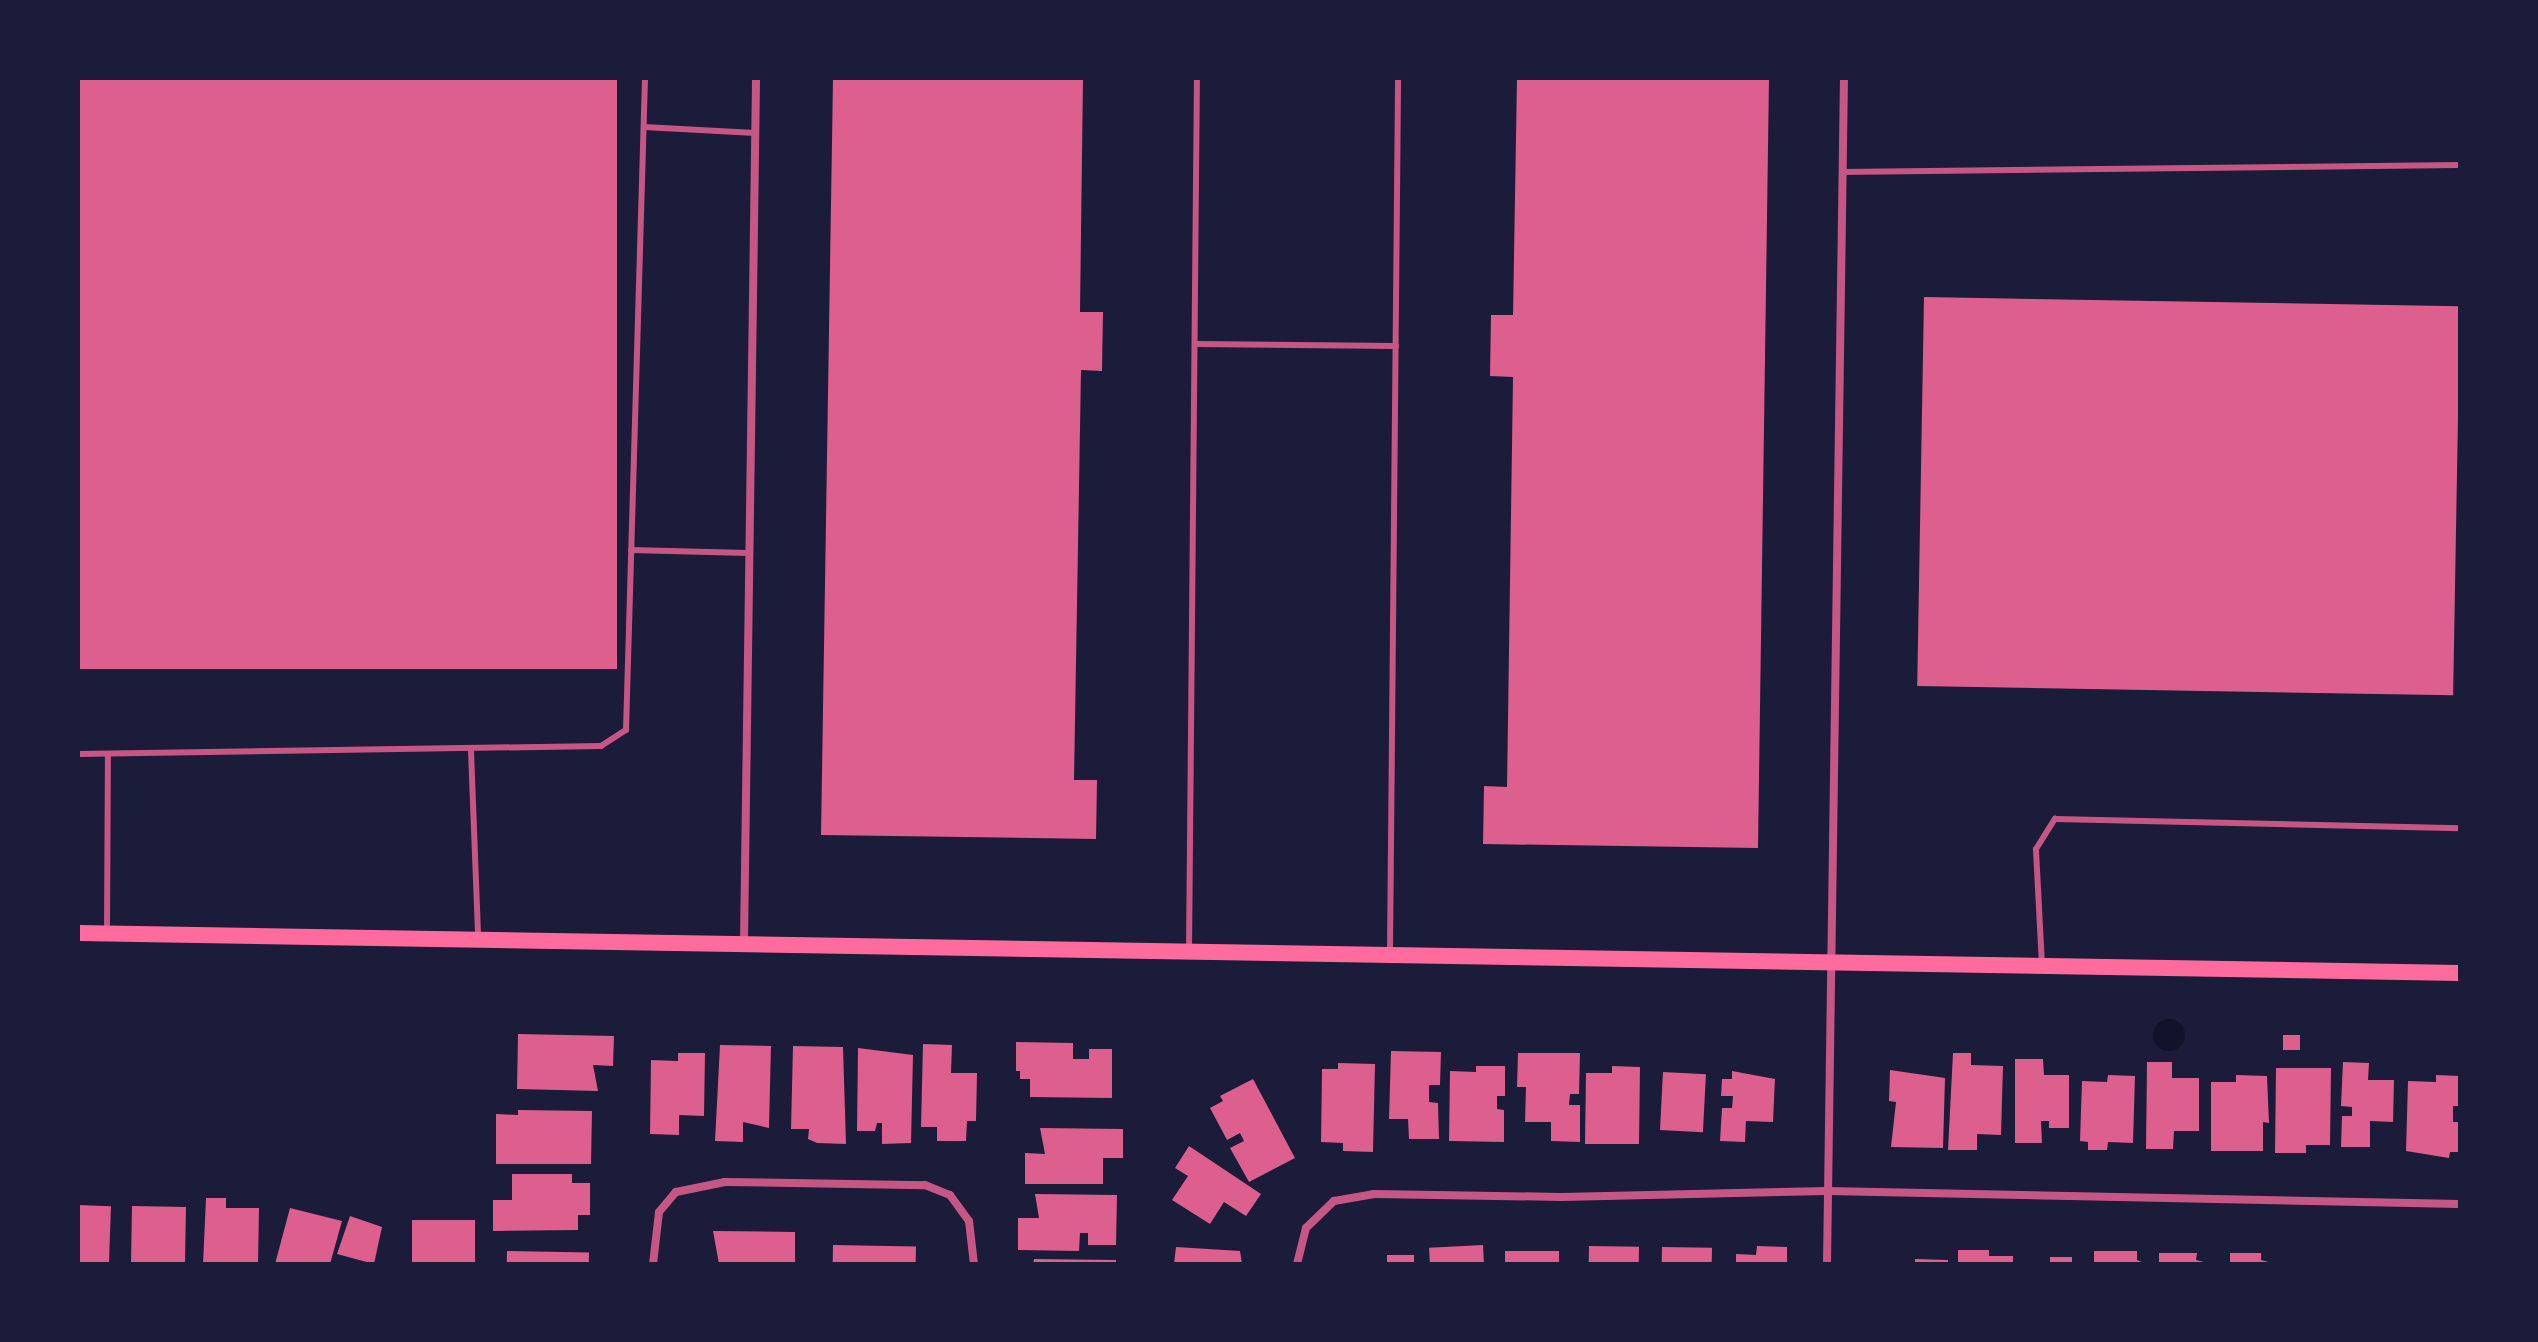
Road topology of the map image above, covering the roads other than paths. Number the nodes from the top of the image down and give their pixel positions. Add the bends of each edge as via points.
1 (645, 78) edge
2 (756, 78) edge
3 (1197, 78) edge
4 (1398, 78) edge
5 (1844, 78) edge
6 (644, 127) junction
7 (755, 133) junction
8 (2460, 165) edge
9 (1842, 172) junction
10 (1195, 344) junction
11 (1396, 346) junction
12 (631, 550) junction
13 (748, 553) junction
14 (471, 751) junction
15 (78, 754) edge
16 (108, 754) junction
17 (2460, 828) edge
18 (78, 933) edge
19 (107, 933) junction
20 (478, 937) junction
21 (744, 941) junction
22 (1189, 952) junction
23 (1390, 955) junction
24 (1832, 962) junction
25 (2042, 966) junction
26 (2460, 973) edge
27 (1828, 1191) junction
28 (2460, 1204) edge
29 (653, 1264) edge
30 (974, 1264) edge
31 (1297, 1264) edge
32 (1827, 1264) edge

1 - 6 lane
2 - 7 street
3 - 10 lane
4 - 11 lane
5 - 9 street
6 - 7 lane
6 - 12 lane
7 - 13 street
8 - 9 lane
9 - 24 street
10 - 11 lane
10 - 22 lane
11 - 23 lane
12 - 13 lane
12 - 14 lane via 626,730 601,746
13 - 21 street
14 - 16 lane
14 - 20 lane
15 - 16 lane
16 - 19 lane
17 - 25 lane via 2055,819 2036,849
18 - 19 main road
19 - 20 main road
20 - 21 main road
21 - 22 main road
22 - 23 main road
23 - 24 main road
24 - 25 main road
24 - 27 street
25 - 26 main road
27 - 28 street
27 - 31 street via 1562,1197 1374,1194 1334,1201 1306,1228
27 - 32 street
29 - 30 street via 659,1212 676,1192 699,1184 802,1183 925,1185 950,1195 969,1221

